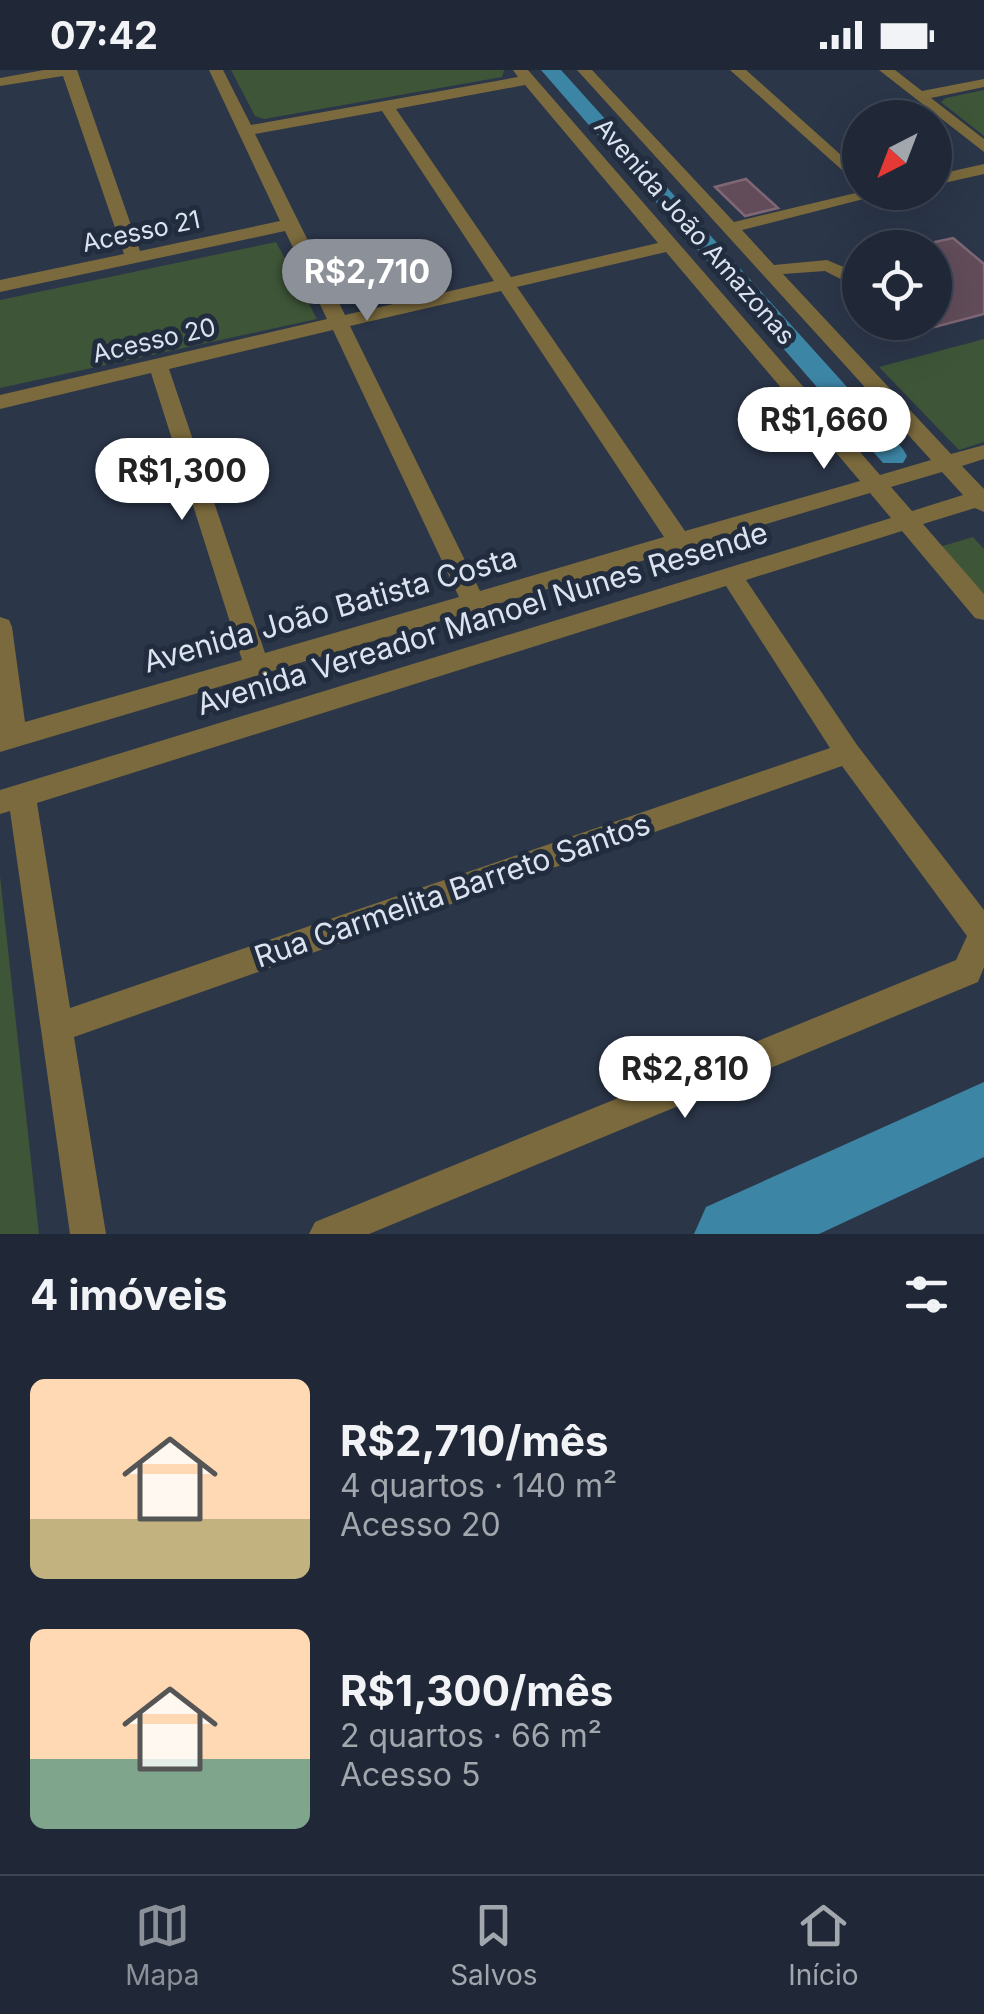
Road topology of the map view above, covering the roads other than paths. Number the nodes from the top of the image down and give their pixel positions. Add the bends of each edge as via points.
1 (69, 70) edge
2 (216, 70) edge
3 (587, 70) edge
4 (736, 70) edge
5 (886, 70) edge
6 (524, 75) edge
7 (0, 82) edge
8 (984, 83) edge
9 (920, 96) junction
10 (386, 106) junction
11 (246, 131) junction
12 (984, 147) edge
13 (842, 165) edge
14 (984, 169) edge
15 (952, 176) edge
16 (842, 201) edge
17 (291, 224) junction
18 (730, 228) junction
19 (671, 246) junction
20 (134, 258) junction
21 (842, 268) edge
22 (770, 270) junction
23 (506, 284) junction
24 (0, 286) edge
25 (338, 323) junction
26 (158, 365) junction
27 (0, 402) edge
28 (984, 452) edge
29 (946, 464) junction
30 (876, 484) junction
31 (982, 500) edge
32 (907, 521) junction
33 (678, 541) junction
34 (730, 574) junction
35 (473, 600) junction
36 (984, 611) edge
37 (0, 627) edge
38 (256, 664) junction
39 (7, 739) edge
40 (848, 753) junction
41 (11, 798) edge
42 (982, 942) edge
43 (56, 1028) junction
44 (88, 1234) edge
45 (327, 1234) edge

1 - 7 street
1 - 20 street
2 - 11 street
3 - 18 street, Avenida João Amazonas
4 - 13 street
5 - 9 street
6 - 10 street
6 - 19 street, Avenida João Amazonas
8 - 9 street
9 - 12 street
10 - 11 street
10 - 23 street
11 - 17 street
14 - 15 street
16 - 18 street
17 - 20 street, Acesso 21
17 - 25 street
18 - 22 street, Avenida João Amazonas
19 - 23 street, Acesso 20
19 - 30 street, Avenida João Amazonas
20 - 24 street, Acesso 21
21 - 22 street
22 - 29 street, Avenida João Amazonas
23 - 25 street, Acesso 20
23 - 33 street
25 - 26 street, Acesso 20
25 - 35 street
26 - 27 street, Acesso 20
26 - 38 street
28 - 29 street, Avenida Vereador Manoel Nunes Resende
29 - 30 street, Avenida Vereador Manoel Nunes Resende
29 - 31 street, Avenida João Amazonas
30 - 32 street, Avenida João Amazonas
30 - 33 street, Avenida Vereador Manoel Nunes Resende
31 - 32 street, Avenida Vereador Manoel Nunes Resende
32 - 34 street, Avenida Vereador Manoel Nunes Resende
32 - 36 street, Avenida João Amazonas
33 - 35 street, Avenida João Batista Costa
34 - 40 street
34 - 41 street, Avenida Vereador Manoel Nunes Resende
35 - 38 street, Avenida João Batista Costa
37 - 39 street
38 - 39 street, Avenida João Batista Costa
40 - 42 street via 984,933
40 - 43 street, Rua Carmelita Barreto Santos
41 - 43 street
42 - 45 street via 967,971
43 - 44 street

